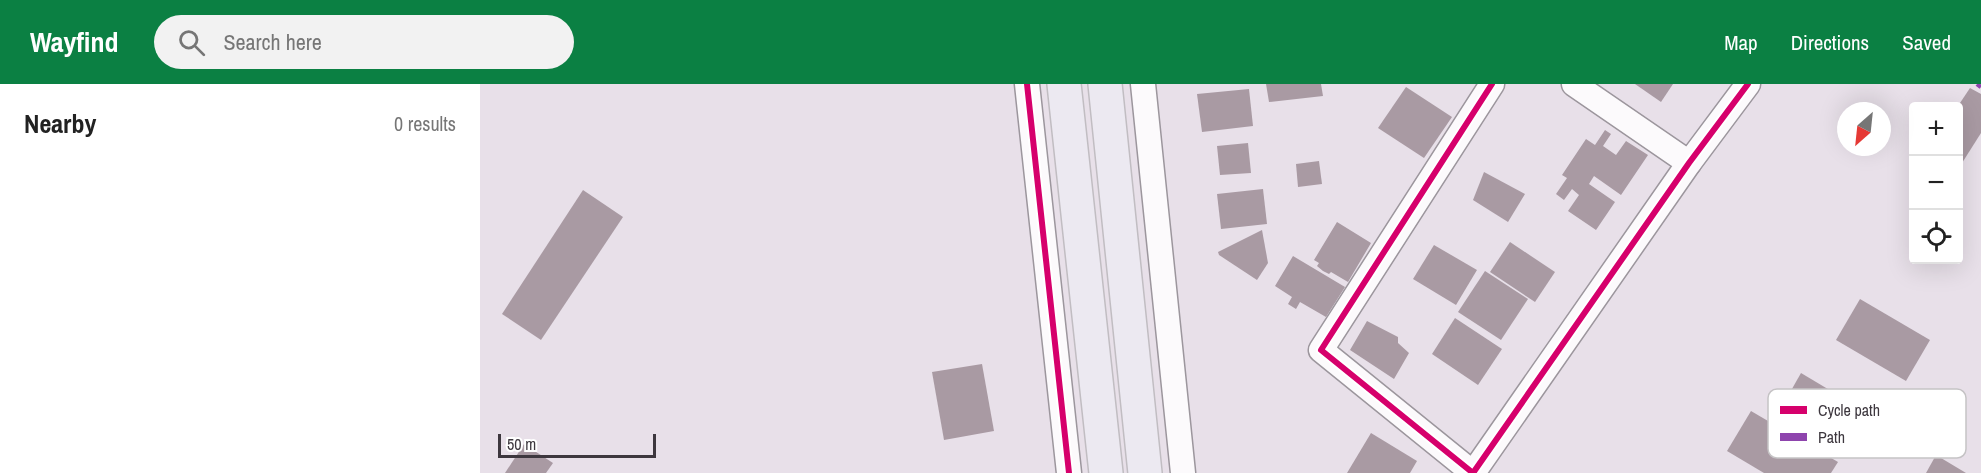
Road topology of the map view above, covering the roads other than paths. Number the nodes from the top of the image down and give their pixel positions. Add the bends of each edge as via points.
1 (1028, 84) edge
2 (1064, 84) edge
3 (1105, 84) edge
4 (1143, 84) edge
5 (1492, 84) edge
6 (1574, 84) edge
7 (1748, 84) edge
8 (1689, 164) junction
9 (1069, 473) edge
10 (1106, 473) edge
11 (1145, 473) edge
12 (1183, 473) edge
13 (1473, 473) edge

1 - 9 street
2 - 10 highway
3 - 11 highway
4 - 12 street
5 - 13 street via 1321,350
6 - 8 street
7 - 8 street
8 - 13 street

